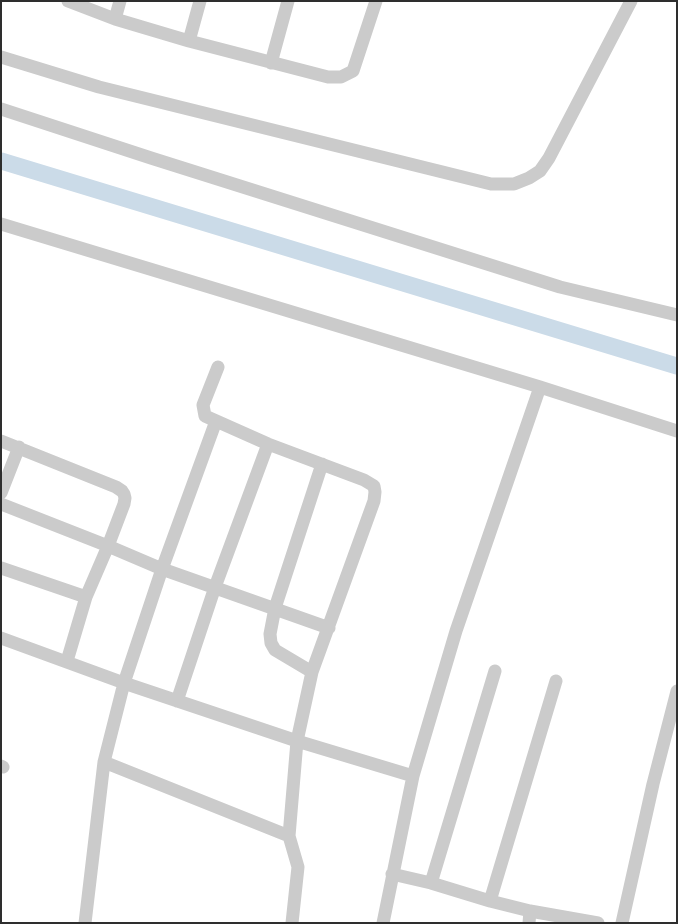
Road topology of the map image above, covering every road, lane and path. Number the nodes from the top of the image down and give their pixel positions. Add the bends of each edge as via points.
1 (68, 1) edge
2 (120, 1) edge
3 (200, 1) edge
4 (288, 1) edge
5 (376, 1) edge
6 (631, 1) edge
7 (115, 19) junction
8 (189, 41) junction
9 (1, 56) edge
10 (271, 63) junction
11 (1, 109) edge
12 (1, 224) edge
13 (677, 315) edge
14 (218, 367) dead end
15 (540, 387) junction
16 (216, 421) junction
17 (677, 431) edge
18 (1, 440) edge
19 (268, 444) junction
20 (19, 447) junction
21 (322, 464) junction
22 (1, 493) edge
23 (1, 504) edge
24 (108, 546) junction
25 (1, 568) edge
26 (162, 569) junction
27 (215, 587) junction
28 (86, 597) junction
29 (275, 608) junction
30 (329, 628) junction
31 (1, 638) edge
32 (67, 661) junction
33 (495, 671) dead end
34 (312, 672) junction
35 (556, 681) dead end
36 (124, 683) junction
37 (677, 691) edge
38 (177, 701) junction
39 (296, 741) junction
40 (104, 762) junction
41 (413, 776) junction
42 (289, 836) junction
43 (392, 874) junction
44 (431, 883) junction
45 (490, 901) junction
46 (530, 917) edge
47 (85, 923) edge
48 (292, 923) edge
49 (383, 923) edge
50 (598, 923) edge
51 (622, 923) edge

1 - 7 street
2 - 7 street
3 - 8 street
4 - 10 street
5 - 10 street via 353,71 348,74 328,77
6 - 9 street via 549,158 540,171 514,184 492,184 99,87
7 - 8 street
8 - 10 street
11 - 13 street via 560,287
12 - 15 street
14 - 16 street via 203,405 205,416
15 - 17 street
15 - 41 street via 456,631
16 - 19 street
16 - 26 street
18 - 20 street
19 - 21 street
19 - 27 street
20 - 22 street
20 - 24 street via 122,491 125,498
21 - 29 street
21 - 30 street via 370,483 374,486 375,492
23 - 24 street
24 - 26 street
24 - 28 street
25 - 28 street
26 - 27 street
26 - 36 street
27 - 29 street
27 - 38 street
28 - 32 street
29 - 30 street
29 - 34 street via 270,634 275,650
30 - 34 street
31 - 32 street
32 - 36 street
33 - 44 street
34 - 39 street
35 - 45 street
36 - 38 street
36 - 40 street
37 - 51 street
38 - 39 street
39 - 41 street
39 - 42 street
40 - 42 street
40 - 47 street
41 - 43 street
42 - 48 street via 298,867
43 - 44 street
43 - 49 street
44 - 45 street
45 - 46 street
46 - 50 street

